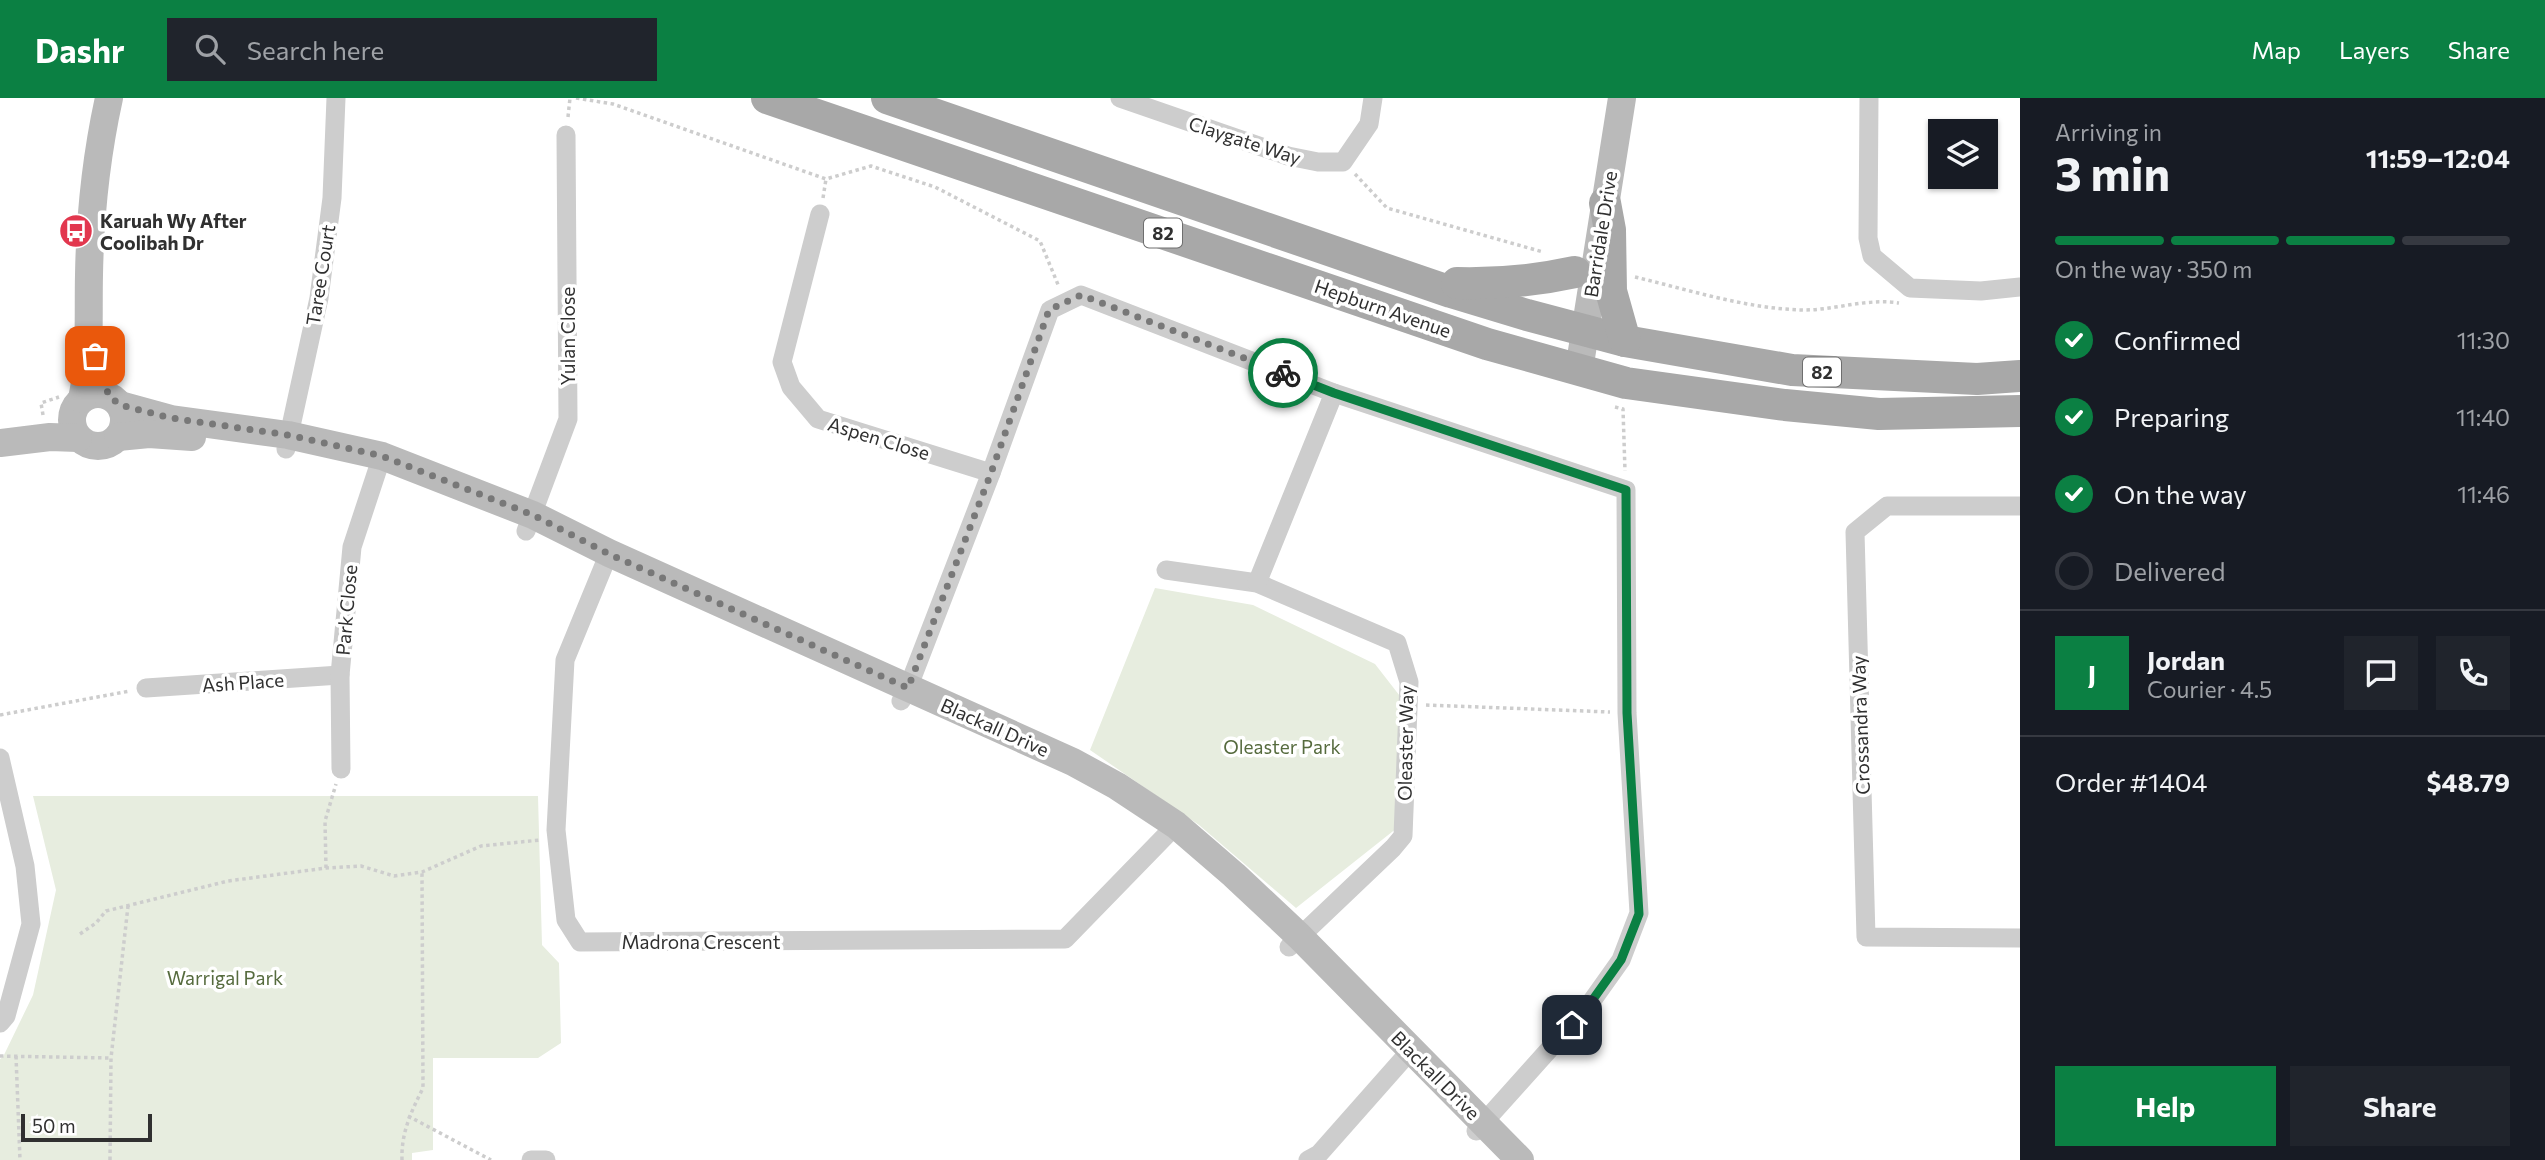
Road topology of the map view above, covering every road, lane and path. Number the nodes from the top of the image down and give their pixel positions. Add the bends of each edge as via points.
1 (109, 98) edge
2 (336, 98) edge
3 (576, 98) edge
4 (767, 98) edge
5 (887, 98) edge
6 (1120, 98) edge
7 (1373, 98) edge
8 (1606, 98) edge
9 (1622, 98) edge
10 (1869, 98) edge
11 (1151, 103) edge
12 (566, 135) dead end
13 (1343, 162) junction
14 (1605, 203) junction
15 (820, 214) dead end
16 (1545, 253) dead end
17 (1575, 272) junction
18 (1403, 275) junction
19 (1629, 276) dead end
20 (2020, 287) edge
21 (1065, 302) junction
22 (1906, 304) dead end
23 (1576, 328) junction
24 (1625, 341) junction
25 (1570, 368) junction
26 (2020, 376) edge
27 (1334, 393) junction
28 (96, 402) junction
29 (2020, 411) edge
30 (0, 428) edge
31 (118, 437) junction
32 (78, 438) junction
33 (287, 442) junction
34 (0, 443) edge
35 (378, 465) junction
36 (991, 473) junction
37 (2020, 506) edge
38 (529, 523) junction
39 (606, 561) junction
40 (1166, 570) dead end
41 (1257, 583) junction
42 (340, 675) junction
43 (146, 688) joint
44 (904, 695) junction
45 (1407, 704) junction
46 (1627, 713) junction
47 (0, 715) edge
48 (0, 758) edge
49 (341, 769) joint
50 (556, 830) junction
51 (1170, 831) junction
52 (326, 868) junction
53 (422, 872) junction
54 (128, 906) junction
55 (80, 934) dead end
56 (2020, 938) edge
57 (1294, 942) junction
58 (0, 1023) edge
59 (0, 1056) edge
60 (16, 1056) junction
61 (1406, 1056) junction
62 (111, 1058) junction
63 (408, 1116) junction
64 (1479, 1128) junction
65 (20, 1160) edge
66 (110, 1160) edge
67 (402, 1160) edge
68 (491, 1160) edge
69 (531, 1160) edge
70 (546, 1160) edge
71 (1308, 1160) edge
72 (1499, 1160) edge
73 (1520, 1160) edge

1 - 28 main road via 91,221 90,342
2 - 33 street, Taree Court via 332,198 319,298
3 - 21 path via 613,104 826,179 872,166 934,187 1040,241
4 - 25 main road, Hepburn Avenue / 82 via 1487,344
5 - 18 main road, Hepburn Avenue / 82
6 - 11 street, Claygate Way
7 - 13 street via 1369,124
8 - 17 main road, Barridale Drive
9 - 14 main road, Barridale Drive
10 - 20 street via 1868,238 1872,256 1910,288 1981,291
11 - 13 street, Claygate Way via 1288,156
12 - 38 street, Yulan Close via 568,419
13 - 16 path via 1387,208
14 - 23 main road, Barridale Drive
14 - 24 main road via 1611,291
15 - 36 street, Aspen Close via 782,362 791,387 818,419
17 - 18 main road via 1492,284
17 - 23 main road, Barridale Drive
18 - 23 main road, Hepburn Avenue / 82
19 - 22 path via 1775,307 1830,309 1879,300
21 - 27 street via 1081,295
21 - 36 street via 1049,310
23 - 24 main road, Hepburn Avenue / 82
23 - 25 main road, Barridale Drive
24 - 26 main road, Hepburn Avenue / 82 via 1793,370 1977,379
25 - 29 main road, Hepburn Avenue / 82 via 1626,383 1878,414
27 - 41 street
27 - 46 street via 1626,490
28 - 30 main road
28 - 31 main road via 124,418
28 - 32 main road via 71,424
28 - 33 main road, Blackall Drive
31 - 32 main road via 96,446
31 - 33 main road, Blackall Drive via 149,434
32 - 34 main road
33 - 35 main road, Blackall Drive
35 - 38 main road, Blackall Drive
35 - 42 street, Park Close via 352,547
36 - 44 street
37 - 56 street, Crossandra Way via 1887,506 1855,532 1866,937
38 - 39 main road, Blackall Drive
39 - 44 main road, Blackall Drive
39 - 50 street, Madrona Crescent via 565,660
40 - 41 street, Oleaster Way
41 - 45 street, Oleaster Way via 1396,643 1409,682
42 - 43 street, Ash Place
42 - 49 street, Park Close
43 - 47 path
44 - 51 main road, Blackall Drive via 1073,762 1117,786
45 - 46 path
45 - 57 street, Oleaster Way via 1403,836
46 - 64 street via 1639,914 1621,960 1589,1005
48 - 58 street via 25,866 31,924 6,1016
49 - 52 path via 325,821
50 - 51 street, Madrona Crescent via 566,920 580,942 1065,939
50 - 53 path via 544,840 481,846
51 - 57 main road, Blackall Drive via 1234,875
52 - 53 path via 360,866 394,876
52 - 54 path via 228,881
53 - 63 path via 423,1088
54 - 55 path via 106,911
54 - 62 path
57 - 61 main road, Blackall Drive
59 - 60 path
60 - 62 path
60 - 65 path
61 - 64 main road, Blackall Drive
61 - 71 street via 1319,1154
62 - 66 path
63 - 67 path
63 - 68 path
64 - 72 main road, Blackall Drive
64 - 73 main road, Blackall Drive
69 - 70 street

